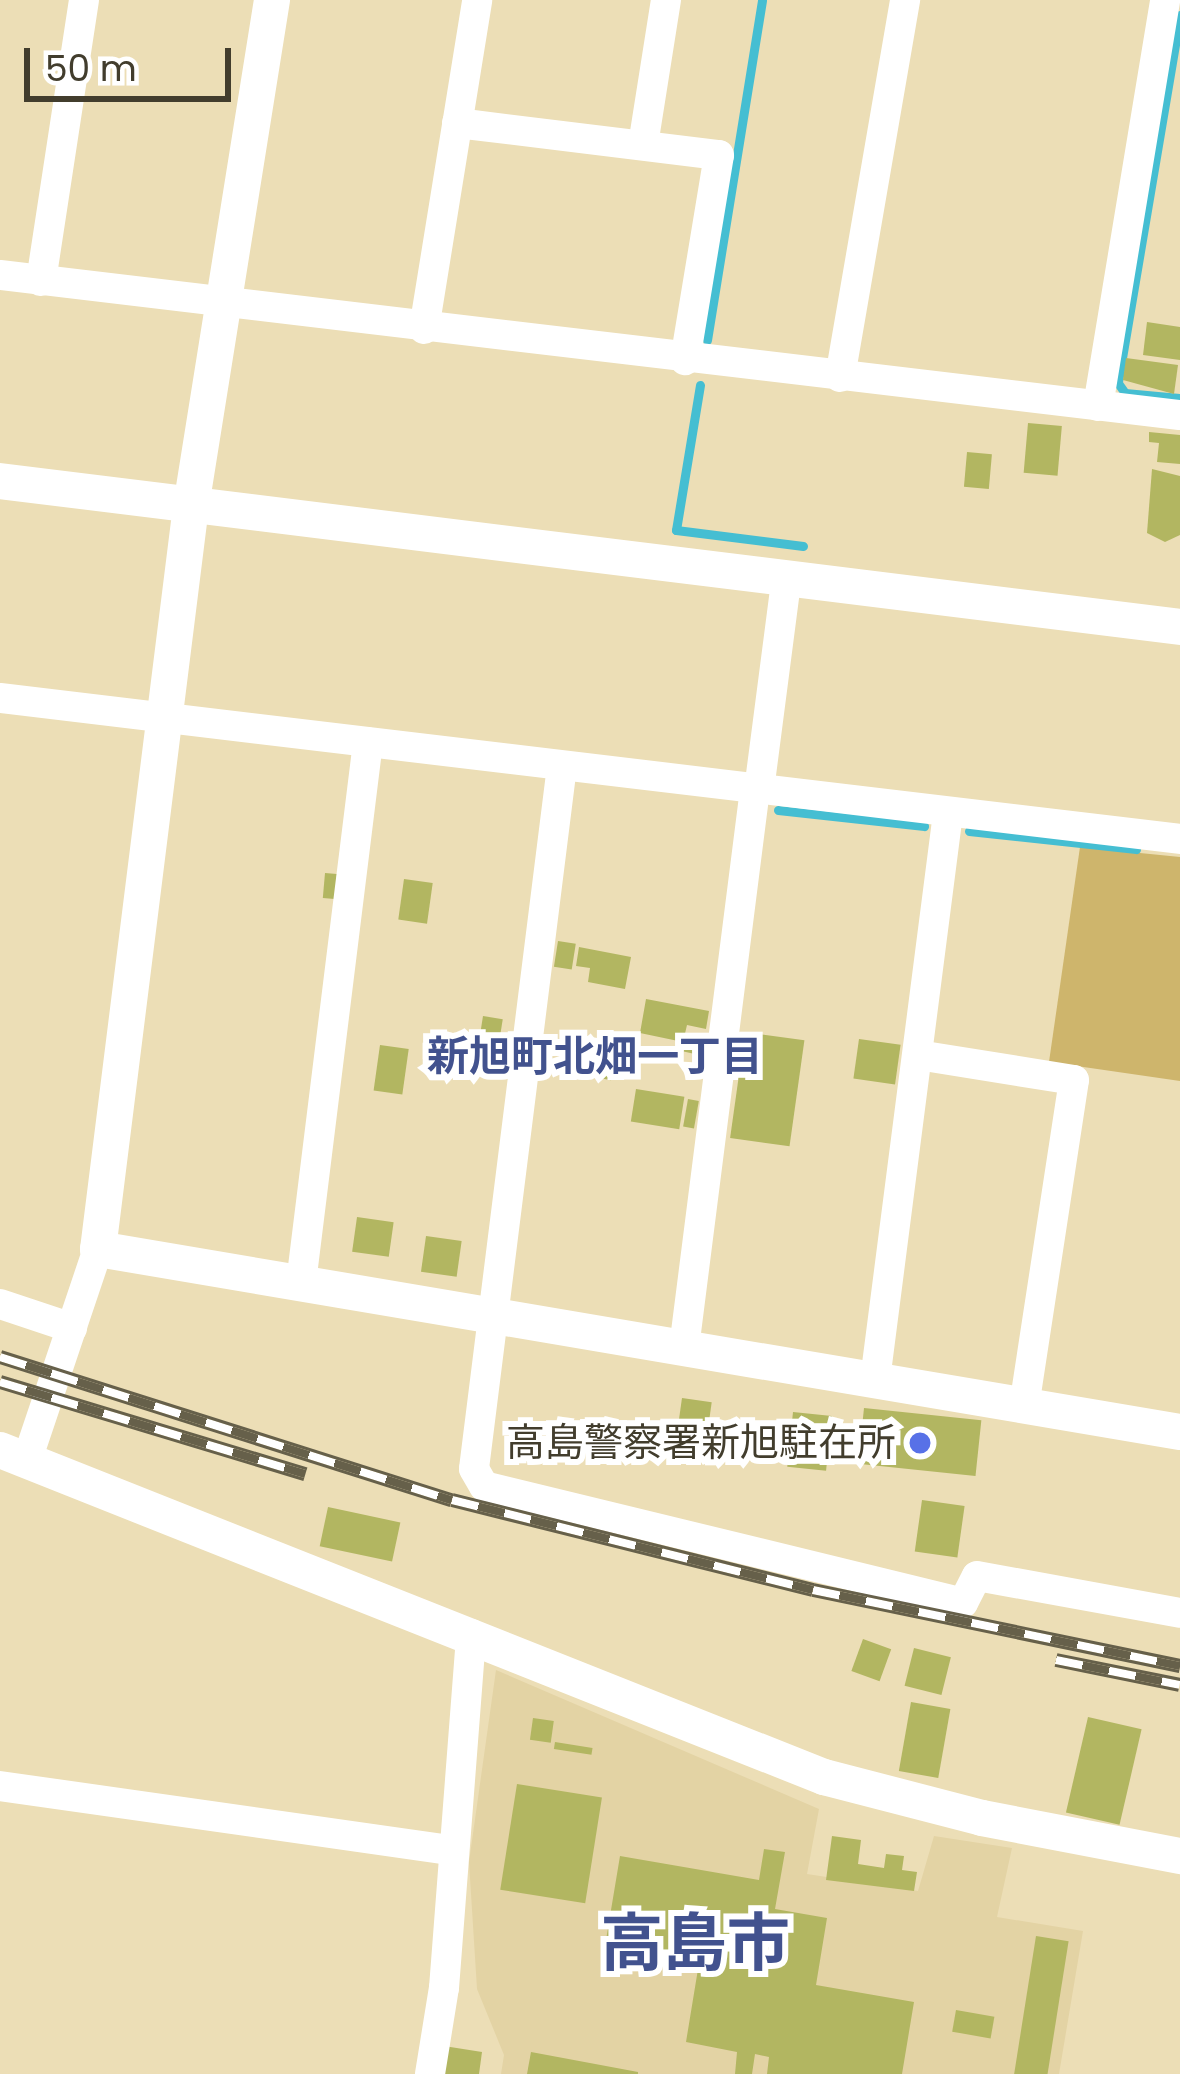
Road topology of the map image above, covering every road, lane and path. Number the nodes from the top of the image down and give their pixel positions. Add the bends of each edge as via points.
1 (83, 0) edge
2 (272, 0) edge
3 (477, 0) edge
4 (666, 0) edge
5 (904, 0) edge
6 (1165, 0) edge
7 (458, 123) junction
8 (643, 146) junction
9 (0, 275) edge
10 (40, 281) junction
11 (223, 303) junction
12 (424, 329) junction
13 (685, 360) junction
14 (840, 377) junction
15 (1097, 406) junction
16 (1180, 415) edge
17 (0, 482) edge
18 (191, 506) junction
19 (786, 582) junction
20 (1180, 627) edge
21 (0, 698) edge
22 (165, 717) junction
23 (368, 742) junction
24 (562, 766) junction
25 (757, 790) junction
26 (948, 813) junction
27 (1180, 839) edge
28 (918, 1055) junction
29 (98, 1249) junction
30 (301, 1283) junction
31 (0, 1304) edge
32 (492, 1316) junction
33 (73, 1328) junction
34 (684, 1348) junction
35 (875, 1380) junction
36 (1024, 1405) junction
37 (1180, 1432) edge
38 (13, 1455) edge
39 (1180, 1613) edge
40 (471, 1634) junction
41 (0, 1786) edge
42 (450, 1850) junction
43 (1180, 1856) edge
44 (430, 2074) edge

1 - 10 street
2 - 11 street
3 - 7 street
4 - 8 street
5 - 14 street
6 - 15 street
7 - 8 street
7 - 12 street
8 - 13 street via 719,155
9 - 10 street
10 - 11 street
11 - 12 street
11 - 18 street
12 - 13 street
13 - 14 street
14 - 15 street
15 - 16 street
17 - 18 street
18 - 19 street
18 - 22 street
19 - 20 street
19 - 25 street
21 - 22 street
22 - 23 street
22 - 29 street
23 - 24 street
23 - 30 street
24 - 25 street
24 - 32 street
25 - 26 street
25 - 34 street
26 - 27 street
26 - 28 street
28 - 35 street
28 - 36 street via 1074,1080
29 - 30 street
29 - 33 street
30 - 32 street
31 - 33 street
32 - 34 street
32 - 39 street via 474,1468 484,1486 963,1604 977,1576
33 - 38 street
34 - 35 street
35 - 36 street
36 - 37 street
38 - 40 street
40 - 42 street
40 - 43 street via 824,1777
41 - 42 street
42 - 44 street via 444,1988

